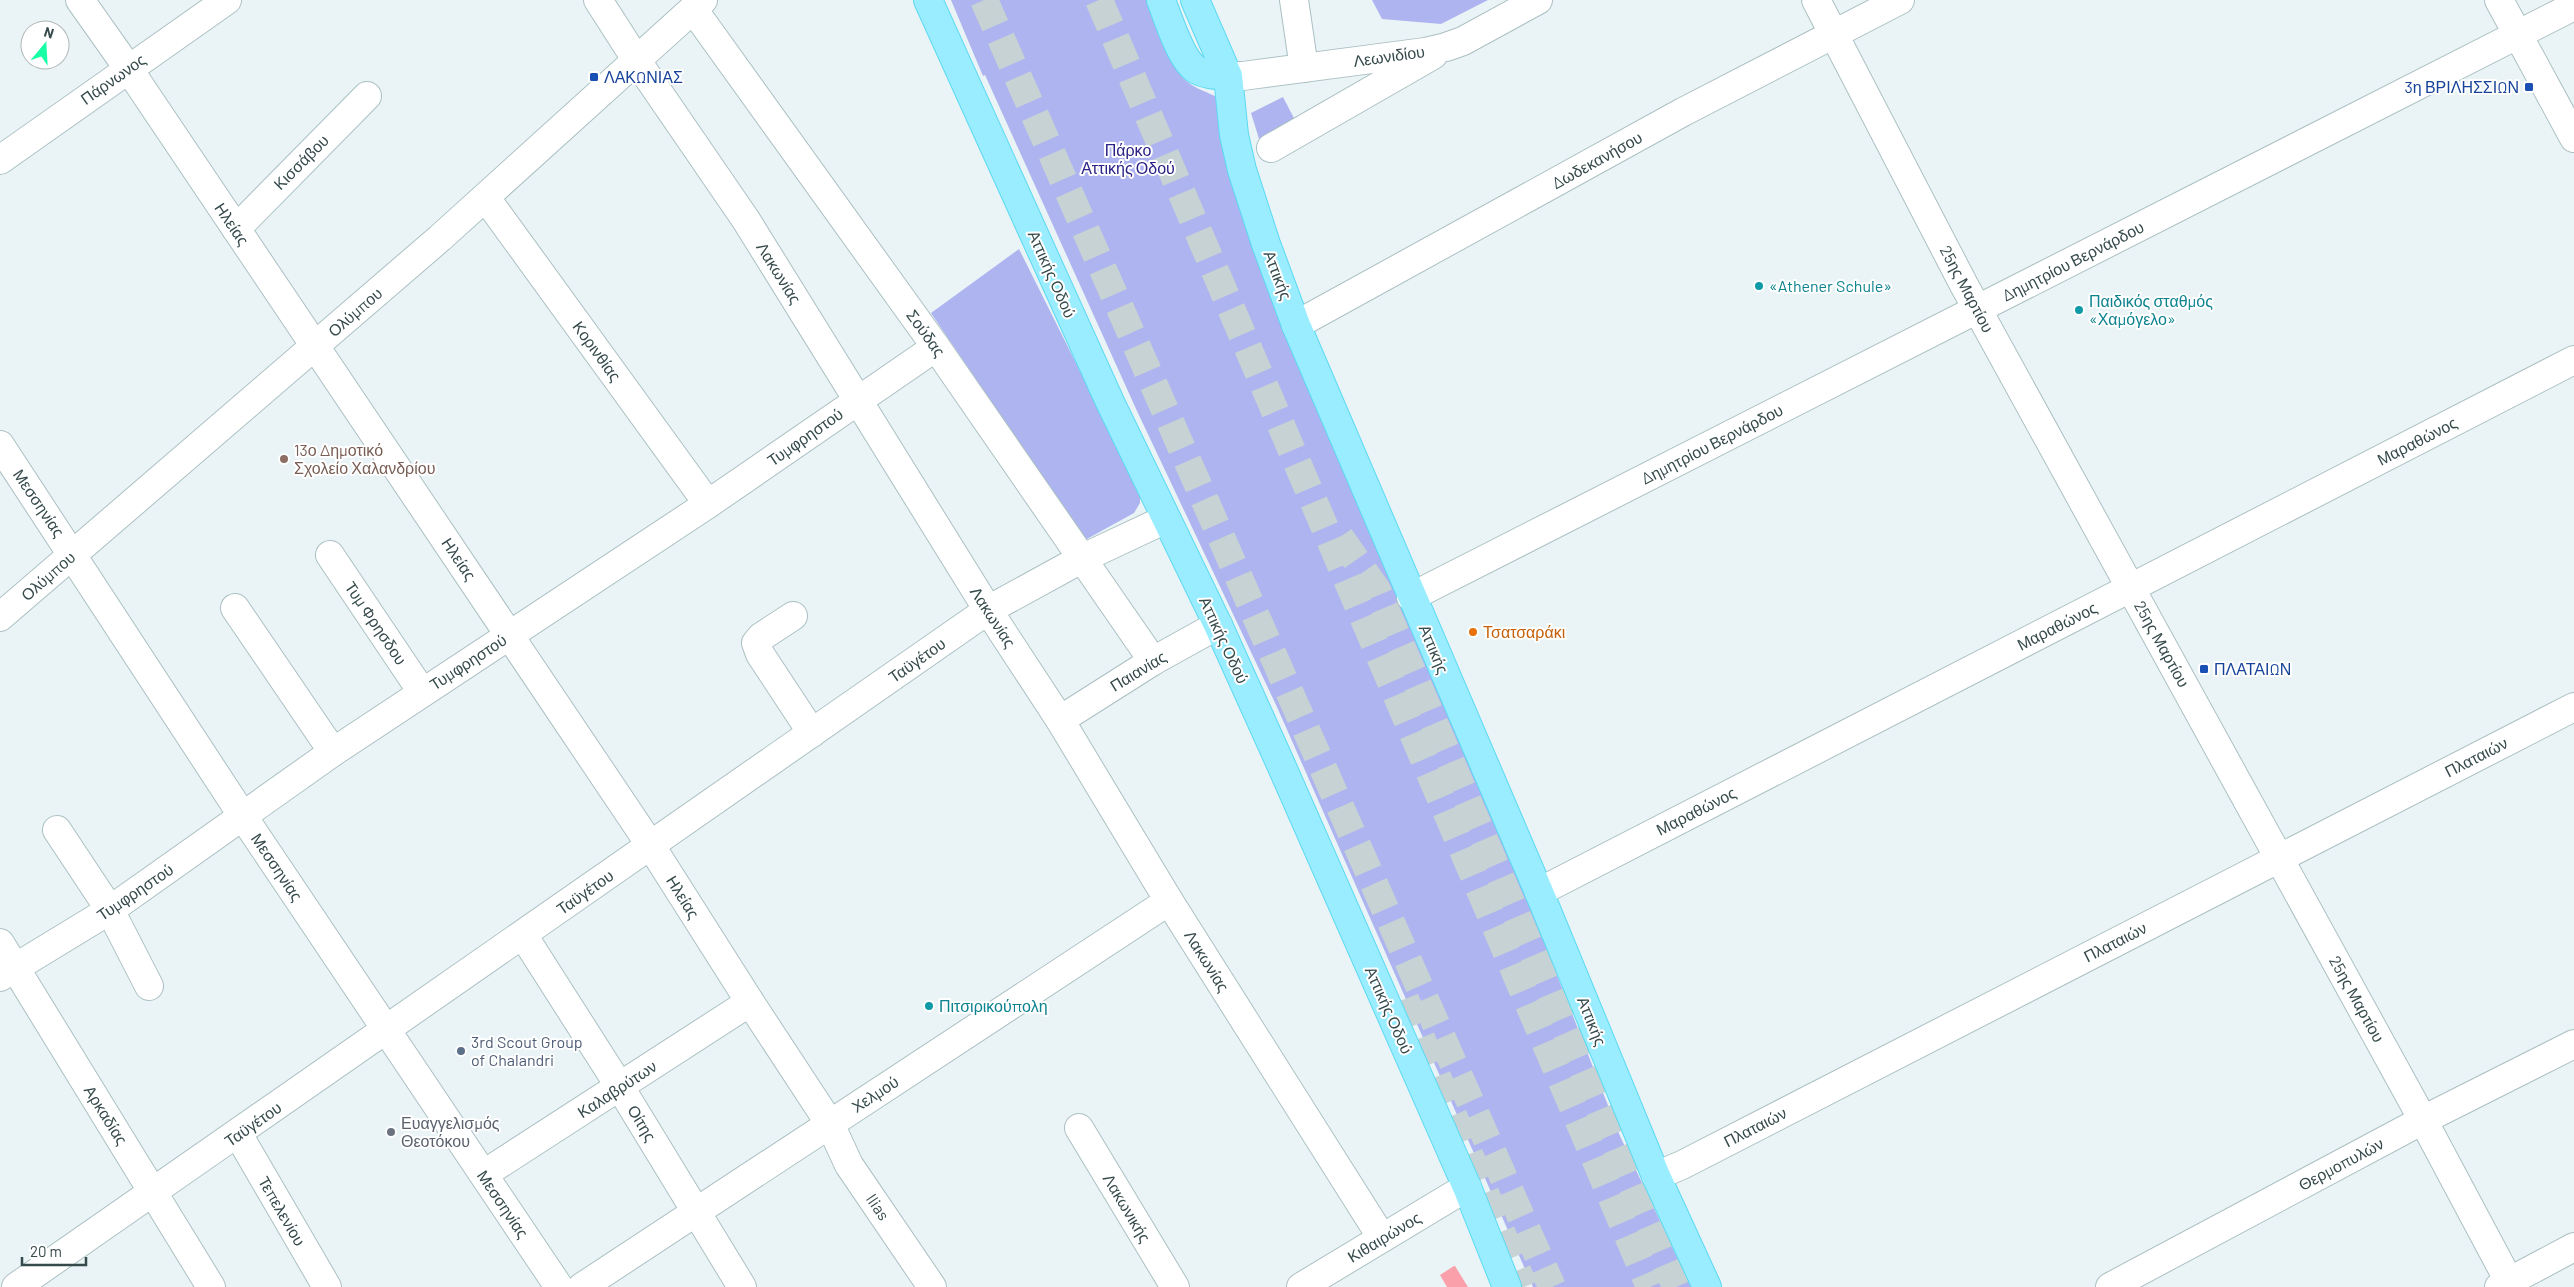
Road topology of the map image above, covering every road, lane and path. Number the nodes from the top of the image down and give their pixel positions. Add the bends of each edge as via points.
1 (80, 0) edge
2 (227, 0) edge
3 (598, 0) edge
4 (928, 0) edge
5 (1161, 0) edge
6 (1194, 0) edge
7 (1294, 0) edge
8 (1538, 0) edge
9 (1816, 0) edge
10 (1900, 0) edge
11 (2499, 0) edge
12 (698, 5) edge
13 (2574, 6) edge
14 (1834, 34) junction
15 (2518, 34) junction
16 (1446, 47) junction
17 (636, 61) junction
18 (128, 68) junction
19 (1304, 68) junction
20 (1228, 76) junction
21 (367, 96) dead end
22 (2574, 138) edge
23 (1271, 148) dead end
24 (0, 160) edge
25 (486, 198) junction
26 (236, 229) junction
27 (1977, 309) junction
28 (1296, 325) junction
29 (314, 347) junction
30 (936, 347) junction
31 (2574, 360) edge
32 (858, 400) junction
33 (0, 445) edge
34 (708, 504) junction
35 (1166, 518) junction
36 (73, 555) junction
37 (330, 555) dead end
38 (1083, 558) junction
39 (2131, 588) junction
40 (1411, 597) junction
41 (235, 608) dead end
42 (988, 610) junction
43 (793, 616) dead end
44 (0, 617) edge
45 (1218, 626) junction
46 (510, 635) junction
47 (1153, 661) junction
48 (422, 692) junction
49 (2574, 707) edge
50 (1060, 720) junction
51 (812, 733) junction
52 (333, 752) junction
53 (244, 818) junction
54 (57, 830) dead end
55 (651, 846) junction
56 (2279, 858) junction
57 (1539, 892) junction
58 (1169, 901) junction
59 (110, 910) junction
60 (523, 935) junction
61 (0, 943) edge
62 (8, 971) edge
63 (149, 986) dead end
64 (750, 1002) junction
65 (386, 1030) junction
66 (2574, 1044) edge
67 (620, 1087) junction
68 (2423, 1120) junction
69 (830, 1124) junction
70 (1079, 1128) dead end
71 (238, 1134) junction
72 (484, 1174) junction
73 (1656, 1176) junction
74 (1467, 1187) junction
75 (154, 1193) junction
76 (695, 1212) junction
77 (1382, 1238) junction
78 (2574, 1247) edge
79 (2506, 1285) edge
80 (16, 1287) edge
81 (211, 1287) edge
82 (327, 1287) edge
83 (559, 1287) edge
84 (582, 1287) edge
85 (742, 1287) edge
86 (932, 1287) edge
87 (1175, 1287) edge
88 (1301, 1287) edge
89 (1507, 1287) edge
90 (1707, 1287) edge
91 (2110, 1287) edge

1 - 18 street, Ηλείας
2 - 18 street, Πάρνωνος
3 - 17 street, Λακωνίας
4 - 35 main road, Αττικής Οδού
5 - 20 main road via 1187,61 1204,73
6 - 20 main road, Αττικής
7 - 19 street
8 - 16 street, Λεωνιδίου
9 - 14 street, 25ης Μαρτίου
10 - 14 street, Δωδεκανήσου
11 - 15 street
12 - 17 street, Ολύμπου
12 - 30 street, Σούδας
13 - 15 street, Δημητρίου Βερνάρδου
14 - 27 street, 25ης Μαρτίου
14 - 28 street, Δωδεκανήσου via 1683,112
15 - 22 street
15 - 27 street, Δημητρίου Βερνάρδου
16 - 19 street, Λεωνιδίου
16 - 23 street
17 - 25 street, Ολύμπου
17 - 32 street, Λακωνίας via 746,220
18 - 24 street, Πάρνωνος
18 - 26 street, Ηλείας
19 - 20 street, Λεωνιδίου
20 - 28 main road, Αττικής via 1234,135 1242,170
21 - 26 street, Κισσάβου
25 - 29 street, Ολύμπου
25 - 34 street, Κορινθίας
26 - 29 street, Ηλείας
27 - 39 street, 25ης Μαρτίου
27 - 40 street, Δημητρίου Βερνάρδου
28 - 40 main road, Αττικής
29 - 36 street, Ολύμπου
29 - 46 street, Ηλείας
30 - 32 street, Τυμφρηστού
30 - 38 street, Σούδας
31 - 39 street, Μαραθώνος
32 - 34 street, Τυμφρηστού
32 - 42 street, Λακωνίας
33 - 36 street, Μεσσηνίας
34 - 46 street, Τυμφρηστού
35 - 38 street, Ταϋγέτου
35 - 45 main road, Αττικής Οδού
36 - 44 street, Ολύμπου
36 - 53 street, Μεσσηνίας
37 - 48 street, Τυμ Φρησδου
38 - 42 street, Ταϋγέτου
38 - 47 street, Σούδας
39 - 56 street, 25ης Μαρτίου
39 - 57 street, Μαραθώνος
40 - 57 main road, Αττικής
41 - 52 street
42 - 50 street, Λακωνίας
42 - 51 street, Ταϋγέτου
43 - 51 street via 756,643
45 - 47 street, Παιανίας
45 - 74 main road, Αττικής Οδού
46 - 48 street, Τυμφρηστού
46 - 55 street, Ηλείας
47 - 50 street, Παιανίας
48 - 52 street, Τυμφρηστού
49 - 56 street, Πλαταιών
50 - 58 street, Λακωνίας
51 - 55 street, Ταϋγέτου
52 - 53 street, Τυμφρηστού
53 - 59 street, Τυμφρηστού
53 - 65 street, Μεσσηνίας
54 - 59 street
55 - 60 street, Ταϋγέτου
55 - 64 street, Ηλείας
56 - 68 street, 25ης Μαρτίου
56 - 73 street, Πλαταιών
57 - 73 main road, Αττικής
58 - 69 street, Χελμού
58 - 77 street, Λακωνίας
59 - 62 street, Τυμφρηστού
59 - 63 street
60 - 65 street, Ταϋγέτου
60 - 67 street, Οίτης
61 - 62 street, Αρκαδίας
62 - 75 street, Αρκαδίας
64 - 67 street, Καλαβρύτων
64 - 69 street, Ηλείας
65 - 71 street, Ταϋγέτου
65 - 72 street, Μεσσηνίας
66 - 68 street, Θερμοπυλών
67 - 72 street, Καλαβρύτων
67 - 76 street, Οίτης
68 - 79 street, 25ης Μαρτίου
68 - 91 street, Θερμοπυλών
69 - 76 street, Χελμού
69 - 86 street, Ilias via 849,1165
70 - 87 street, Λακωνικής
71 - 75 street, Ταϋγέτου
71 - 82 street, Τεπελενίου
72 - 83 street, Μεσσηνίας
73 - 90 main road, Αττικής
74 - 77 street, Κιθαιρώνος
74 - 89 main road, Αττικής Οδού
75 - 80 street, Ταϋγέτου
75 - 81 street, Αρκαδίας
76 - 84 street, Χελμού
76 - 85 street, Οίτης
77 - 88 street, Κιθαιρώνος
78 - 79 street

